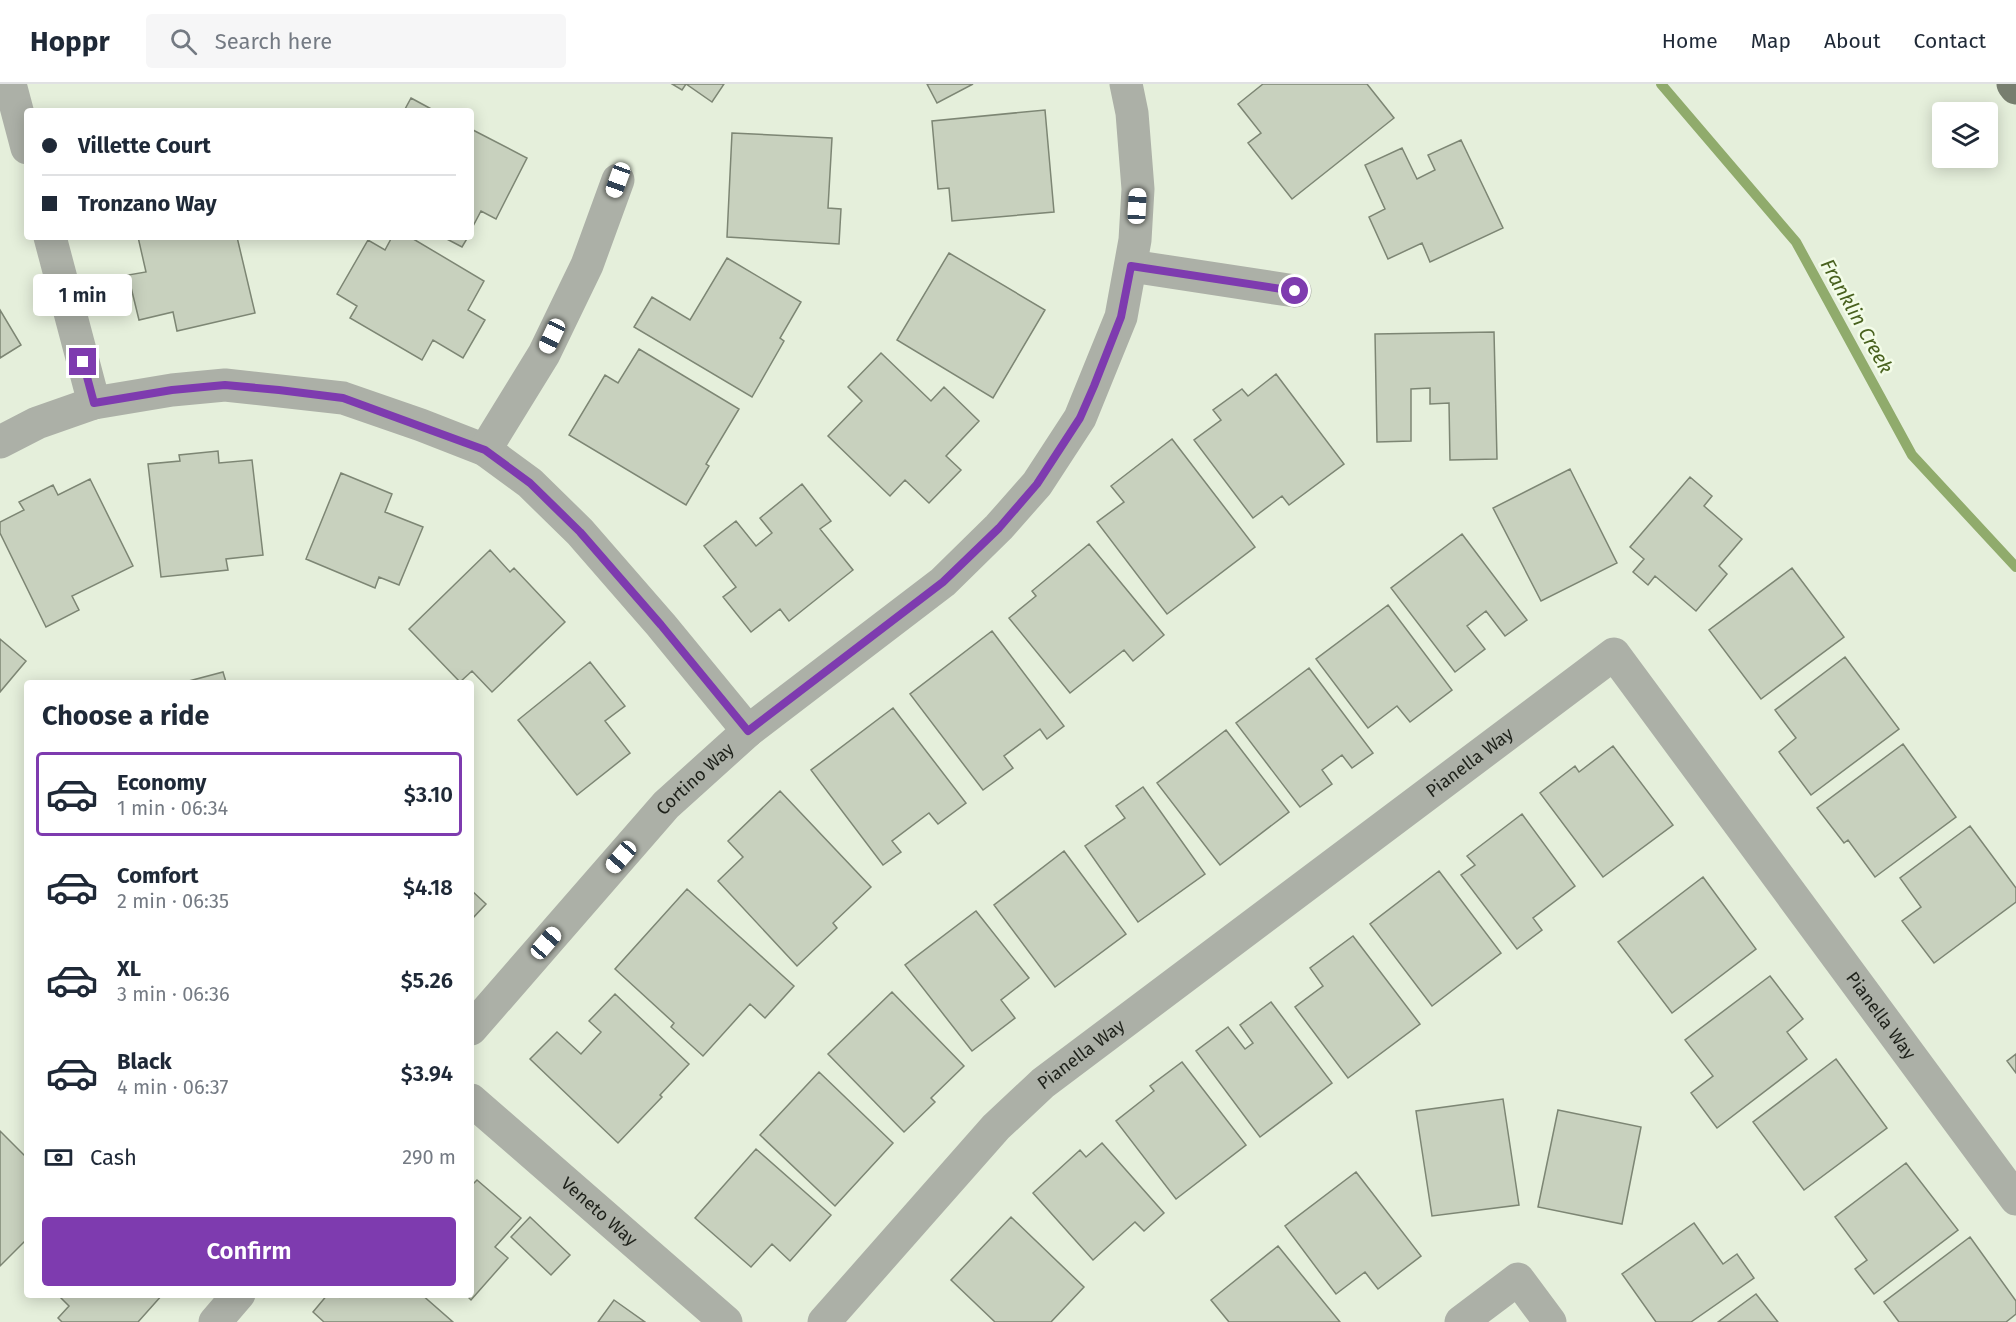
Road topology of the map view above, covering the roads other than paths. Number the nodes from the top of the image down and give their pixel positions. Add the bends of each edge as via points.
1 (10, 84) edge
2 (1126, 84) edge
3 (2013, 84) edge
4 (2016, 88) edge
5 (24, 137) edge
6 (618, 180) dead end
7 (51, 240) edge
8 (1131, 266) junction
9 (1295, 291) dead end
10 (94, 403) junction
11 (0, 442) edge
12 (485, 450) junction
13 (748, 731) junction
14 (474, 1026) edge
15 (474, 1103) edge
16 (2016, 1200) edge
17 (236, 1298) edge
18 (215, 1322) edge
19 (726, 1322) edge
20 (824, 1322) edge
21 (1461, 1322) edge
22 (1550, 1322) edge

1 - 5 street
2 - 8 street, Cortino Way via 1138,189
3 - 4 main road
6 - 12 street via 587,265 544,354
7 - 10 street
8 - 9 street
8 - 13 street, Cortino Way via 1121,317 1101,370 1080,418 1037,484 999,528 943,582
10 - 11 street via 37,423
10 - 12 street via 225,385 279,390 343,398
12 - 13 street via 530,483 580,532
13 - 14 street, Cortino Way via 666,805
15 - 19 street, Veneto Way
16 - 20 street, Pianella Way via 1614,654 1043,1083 996,1127
17 - 18 street
21 - 22 street via 1518,1279

